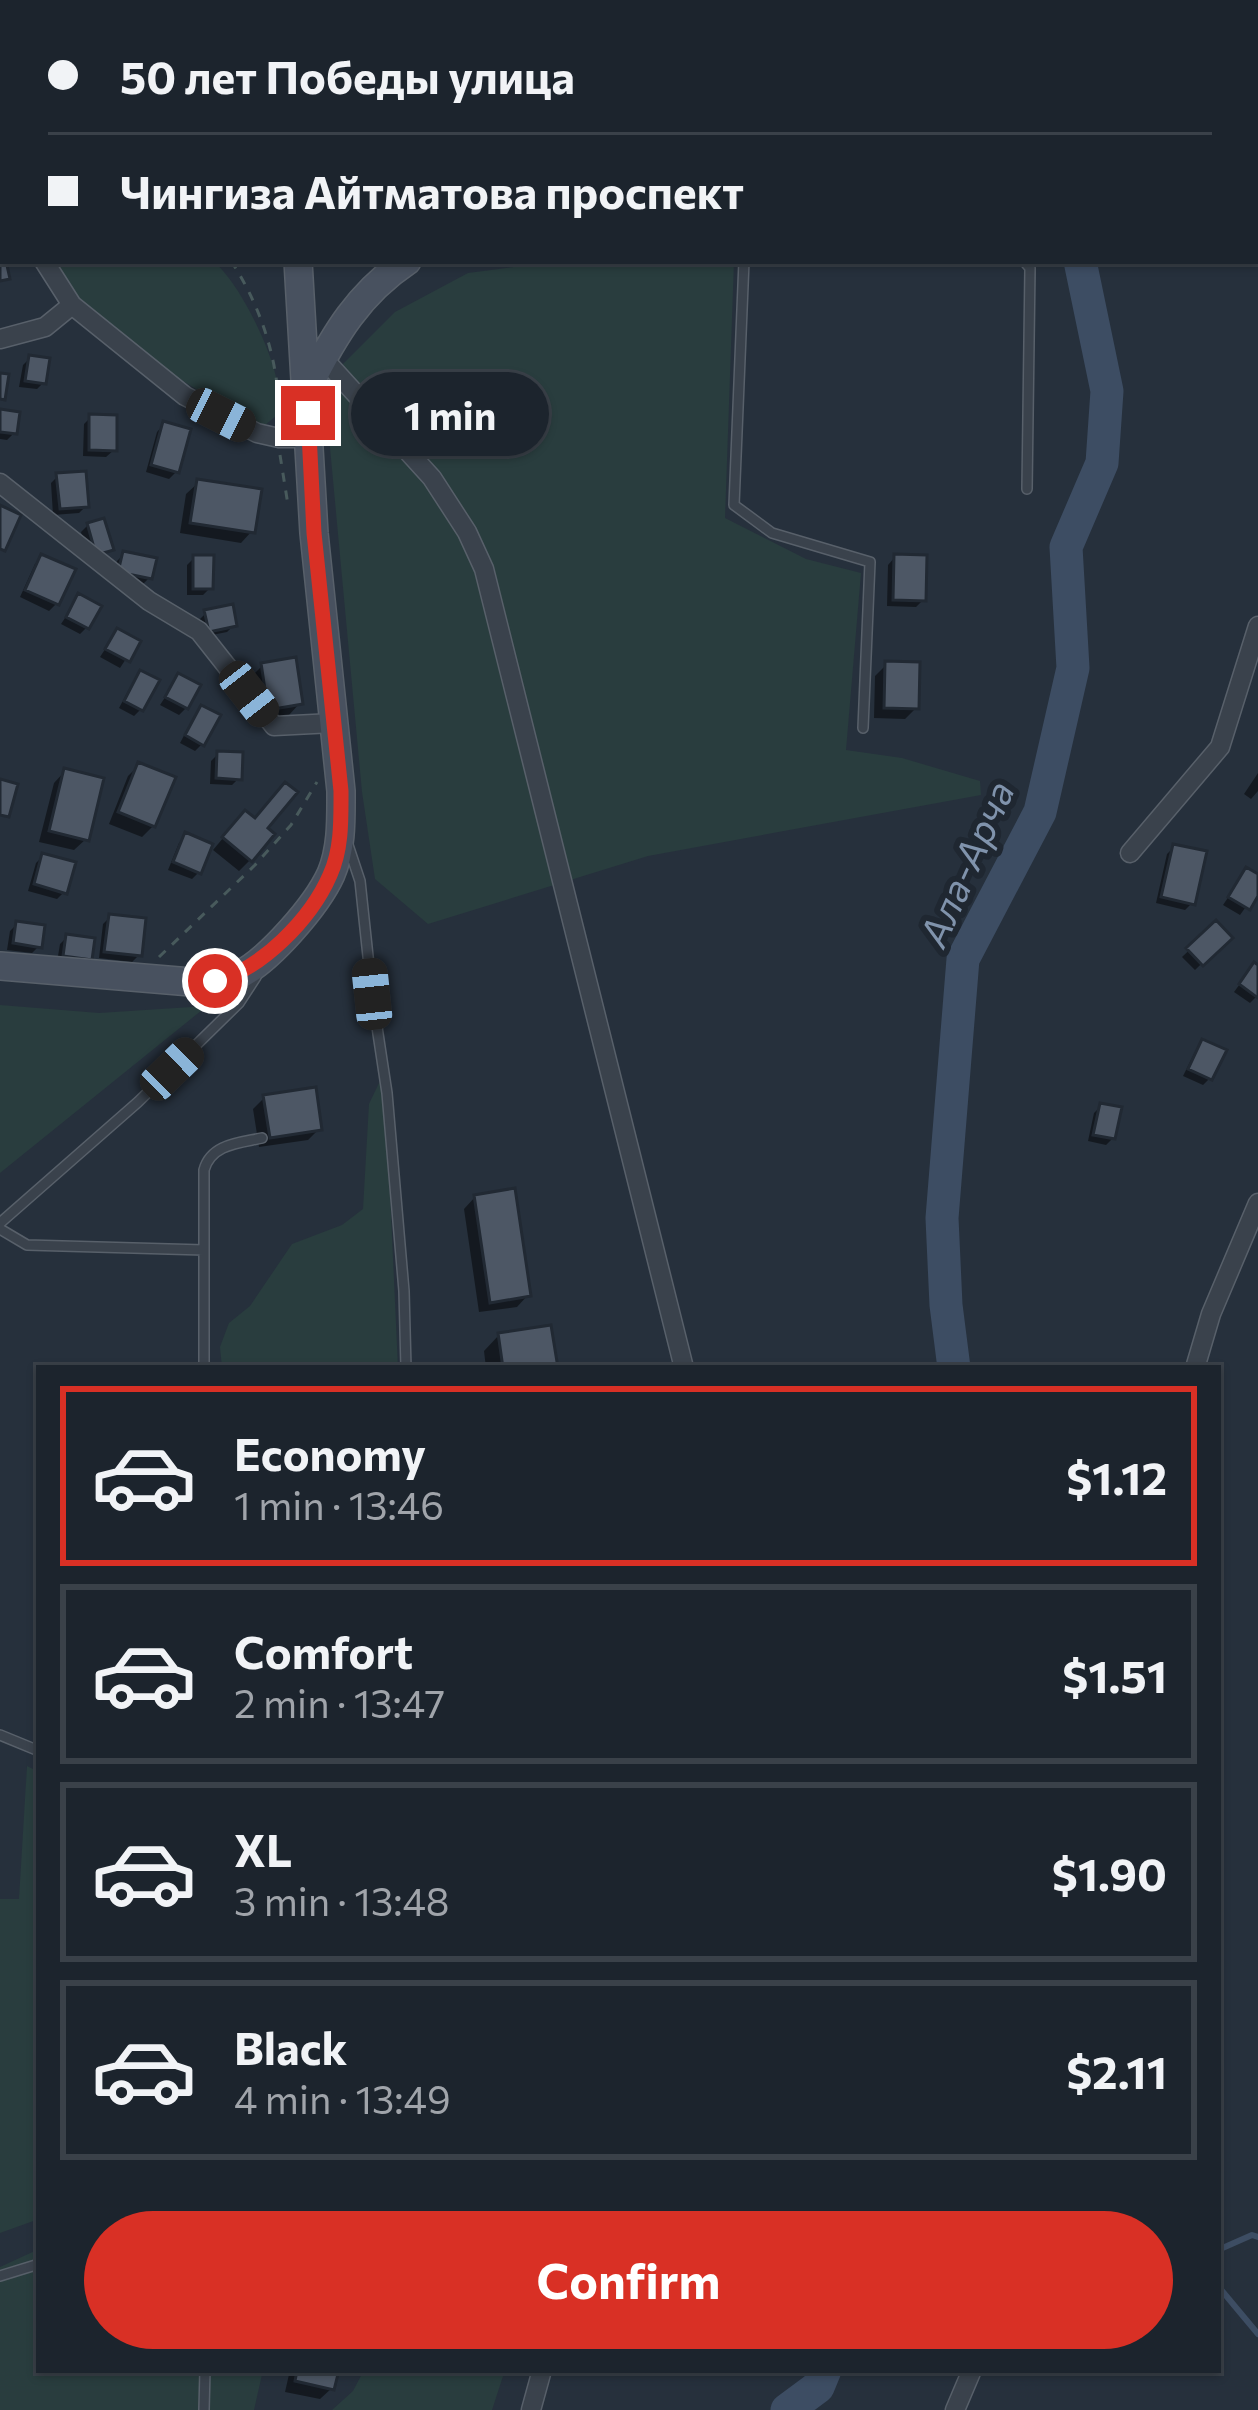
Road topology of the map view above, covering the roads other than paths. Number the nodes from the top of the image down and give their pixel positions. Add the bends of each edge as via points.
1 (46, 264) edge
2 (298, 264) edge
3 (403, 264) edge
4 (744, 264) edge
5 (1027, 264) edge
6 (72, 304) junction
7 (0, 339) edge
8 (323, 358) junction
9 (308, 389) junction
10 (309, 437) junction
11 (0, 483) edge
12 (1027, 489) dead end
13 (1258, 626) edge
14 (333, 723) junction
15 (863, 728) dead end
16 (341, 826) junction
17 (1130, 853) dead end
18 (279, 942) junction
19 (0, 966) edge
20 (262, 1138) dead end
21 (1258, 1203) edge
22 (1, 1228) edge
23 (0, 1248) edge
24 (204, 1250) junction
25 (204, 1365) edge
26 (406, 1365) edge
27 (683, 1365) edge
28 (1196, 1365) edge
29 (0, 1735) edge
30 (34, 1749) edge
31 (36, 2265) edge
32 (0, 2276) edge
33 (205, 2373) edge
34 (541, 2373) edge
35 (971, 2373) edge
36 (204, 2410) edge
37 (530, 2410) edge
38 (955, 2410) edge

1 - 6 street
2 - 9 main road
3 - 8 main road via 356,305
4 - 15 lane via 734,505 772,533 870,562
5 - 12 lane
6 - 7 street via 45,327
6 - 10 street via 184,396 257,433
8 - 9 main road
8 - 27 street via 432,478 484,569
9 - 10 main road
10 - 14 main road
11 - 14 street via 149,601 200,631 274,726
13 - 17 street via 1220,747
14 - 16 main road
16 - 18 main road via 331,874
16 - 26 lane via 360,881 387,1093
18 - 19 main road via 236,976 215,981
18 - 22 lane via 239,1003
20 - 24 lane via 218,1148 207,1159
21 - 28 street
22 - 23 lane
22 - 24 lane via 27,1245
24 - 25 lane
29 - 30 lane
31 - 32 lane
33 - 36 lane
34 - 37 street
35 - 38 street

